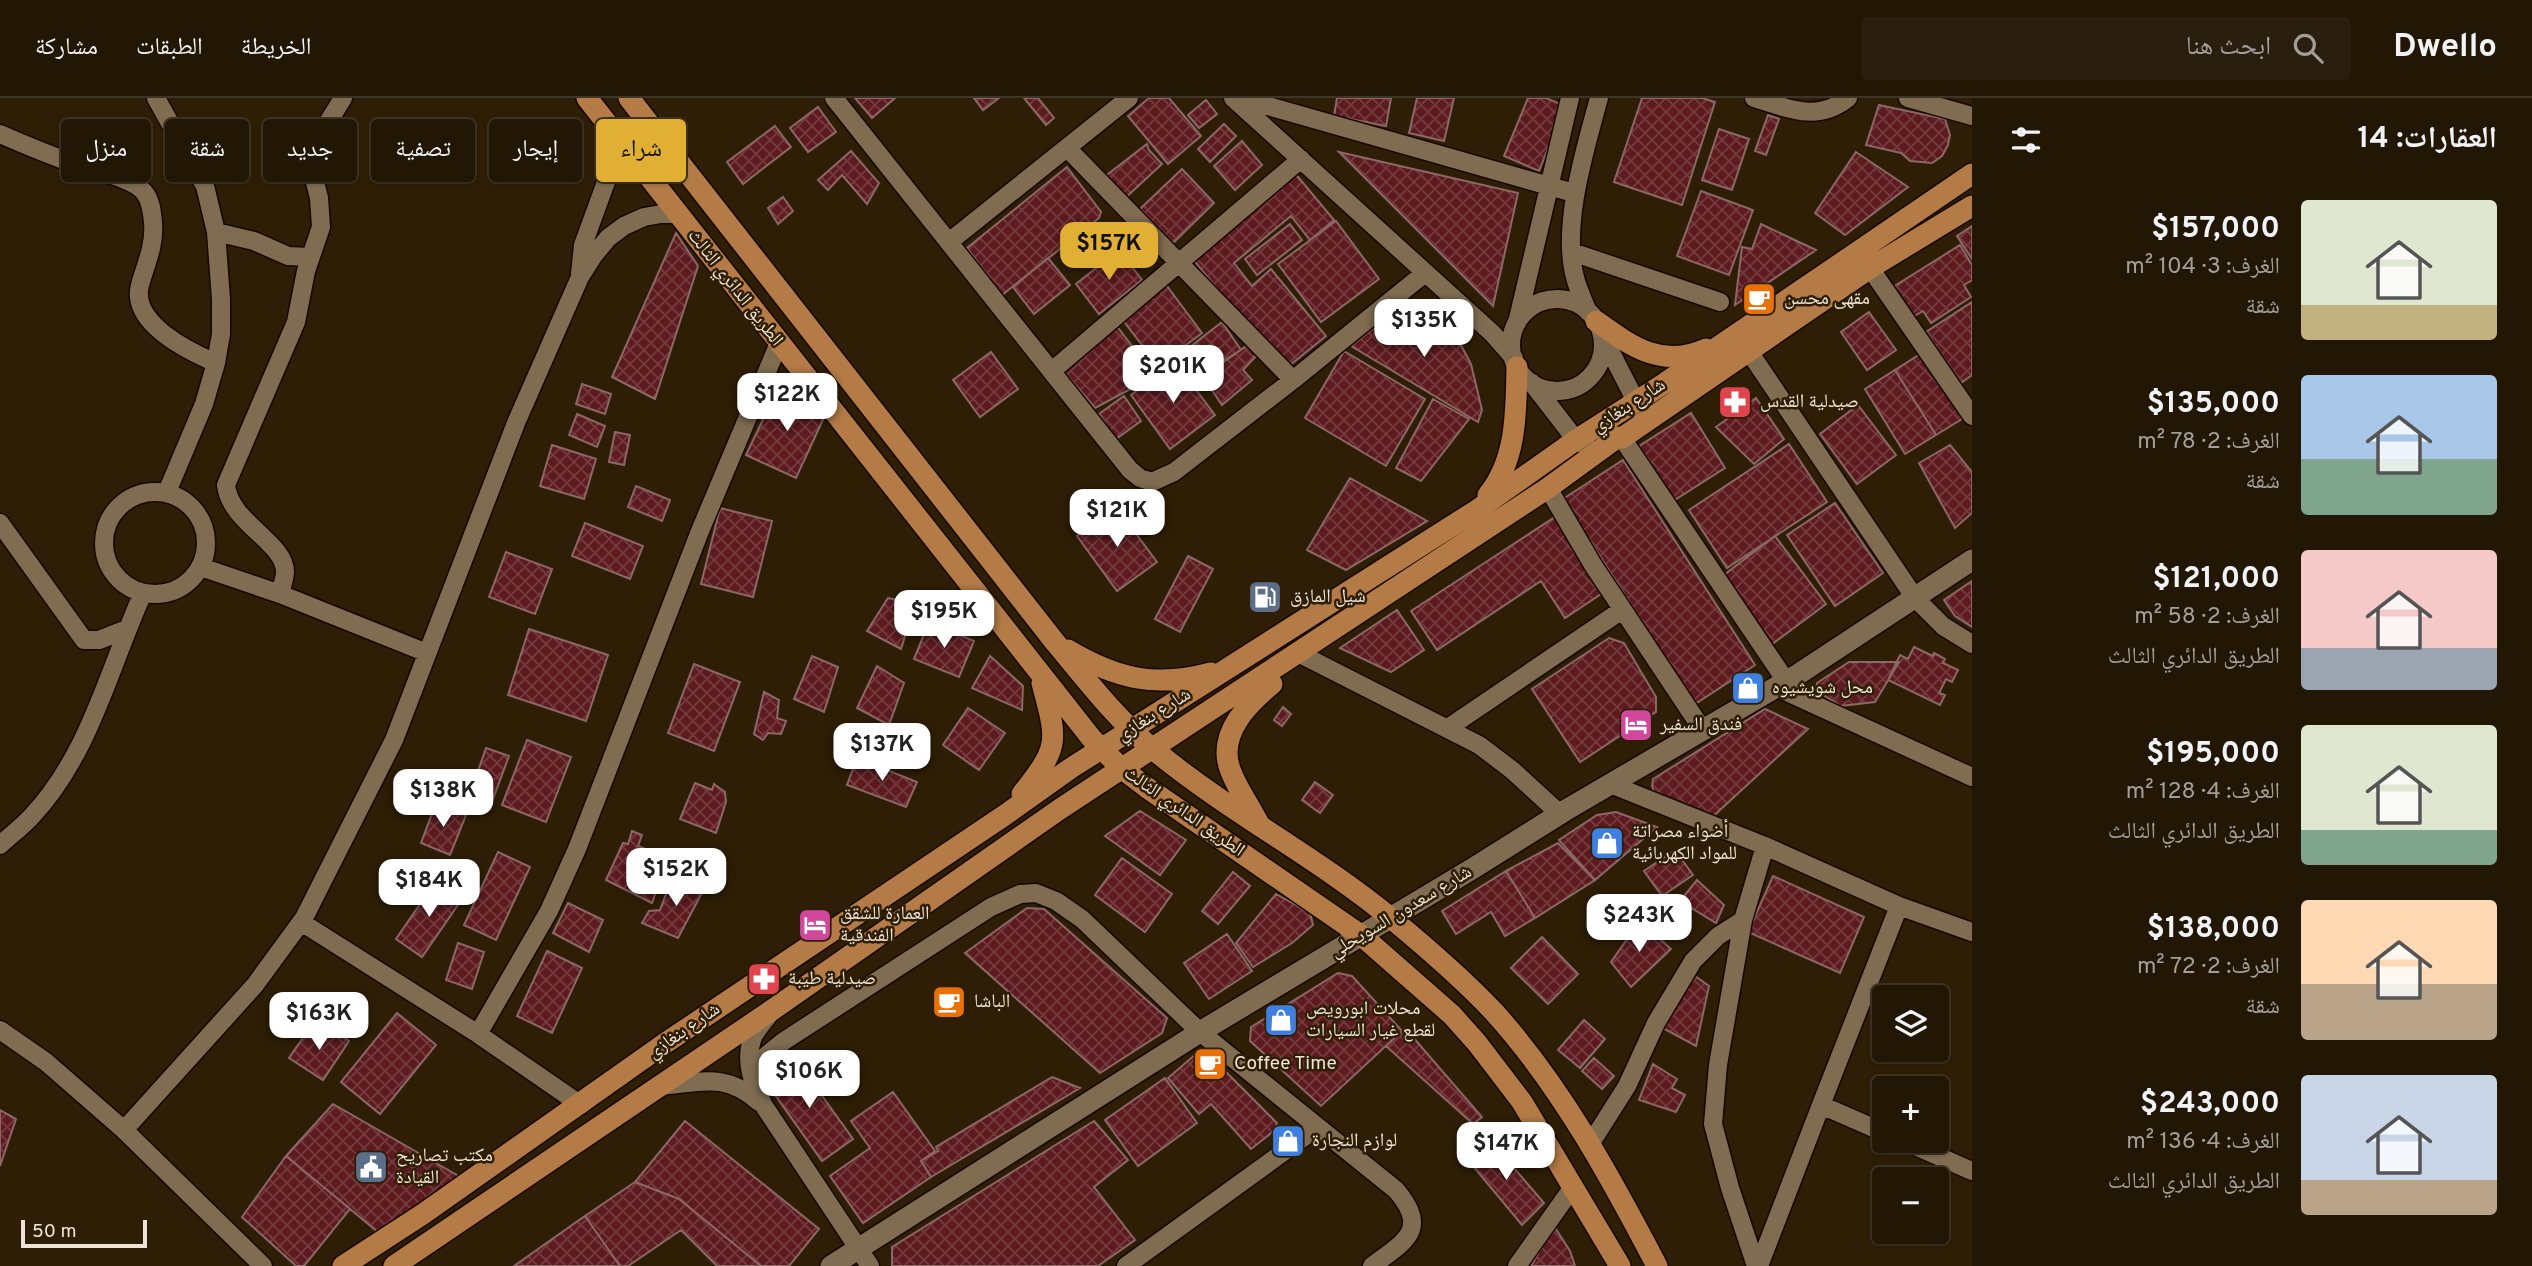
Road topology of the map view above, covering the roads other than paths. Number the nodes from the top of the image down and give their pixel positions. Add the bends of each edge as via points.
1 (156, 98) edge
2 (343, 98) edge
3 (587, 98) edge
4 (629, 98) edge
5 (834, 98) edge
6 (1129, 98) edge
7 (1233, 98) edge
8 (1240, 98) edge
9 (1570, 98) edge
10 (1598, 98) edge
11 (1754, 98) edge
12 (1848, 98) edge
13 (1908, 98) edge
14 (1972, 116) edge
15 (603, 118) junction
16 (0, 134) edge
17 (1067, 148) junction
18 (1301, 159) junction
19 (1972, 174) edge
20 (1549, 187) junction
21 (1574, 193) junction
22 (1972, 206) edge
23 (677, 214) junction
24 (216, 232) junction
25 (949, 242) junction
26 (1572, 252) junction
27 (310, 257) junction
28 (1177, 263) junction
29 (1870, 268) junction
30 (1425, 272) junction
31 (580, 277) junction
32 (1720, 302) dead end
33 (1595, 323) junction
34 (1516, 325) junction
35 (779, 343) junction
36 (1740, 343) junction
37 (216, 363) junction
38 (1053, 370) junction
39 (1521, 370) junction
40 (1293, 380) junction
41 (1635, 402) junction
42 (1972, 416) edge
43 (1646, 421) junction
44 (1622, 438) junction
45 (1576, 440) junction
46 (1595, 452) junction
47 (1548, 488) junction
48 (167, 492) junction
49 (1476, 510) junction
50 (0, 523) edge
51 (1972, 560) edge
52 (201, 566) junction
53 (143, 593) junction
54 (280, 594) junction
55 (1915, 598) junction
56 (1622, 610) junction
57 (127, 629) junction
58 (1323, 638) junction
59 (1054, 641) junction
60 (1972, 644) edge
61 (427, 653) junction
62 (1304, 656) junction
63 (1233, 666) junction
64 (1038, 671) junction
65 (1781, 684) junction
66 (1448, 728) junction
67 (1133, 729) junction
68 (1702, 729) junction
69 (1102, 748) junction
70 (1152, 749) junction
71 (1121, 768) junction
72 (1972, 777) edge
73 (1610, 784) junction
74 (1560, 814) junction
75 (1006, 815) junction
76 (1260, 826) junction
77 (0, 845) edge
78 (1765, 846) junction
79 (1899, 906) junction
80 (1391, 918) junction
81 (1743, 920) junction
82 (301, 922) junction
83 (1972, 932) edge
84 (1362, 936) junction
85 (775, 1008) junction
86 (0, 1030) edge
87 (1200, 1032) junction
88 (478, 1034) junction
89 (753, 1081) junction
90 (658, 1086) junction
91 (580, 1105) junction
92 (1821, 1105) junction
93 (764, 1106) junction
94 (1318, 1127) junction
95 (1872, 1127) edge
96 (124, 1130) junction
97 (1589, 1146) junction
98 (1931, 1153) edge
99 (1972, 1171) edge
100 (1573, 1187) junction
101 (857, 1248) junction
102 (262, 1266) edge
103 (343, 1266) edge
104 (394, 1266) edge
105 (831, 1266) edge
106 (870, 1266) edge
107 (1126, 1266) edge
108 (1372, 1266) edge
109 (1517, 1266) edge
110 (1620, 1266) edge
111 (1657, 1266) edge
112 (1758, 1266) edge

1 - 24 street via 201,177
2 - 27 street via 312,152 321,227
3 - 15 main road, الطريق الدائري الثالث
4 - 59 main road, الطريق الدائري الثالث
5 - 25 street
6 - 17 street
7 - 18 street
8 - 20 street
9 - 20 street
10 - 21 street
11 - 12 street via 1814,114
13 - 14 street
15 - 23 main road, الطريق الدائري الثالث
15 - 31 street via 609,164 583,245
16 - 37 street via 144,192 151,208 153,238 140,285 142,308 174,341
17 - 25 street
17 - 28 street
18 - 28 street
18 - 30 street
19 - 36 main road, شارع بنغازي
20 - 21 street
20 - 34 street
21 - 26 street
22 - 29 main road, شارع بنغازي
23 - 31 street via 644,217 624,226 608,238
23 - 35 main road, الطريق الدائري الثالث
24 - 27 street via 288,256
24 - 37 street via 222,299
25 - 38 street
26 - 32 street
26 - 33 street via 1575,279
27 - 54 street via 289,342 226,485 238,513 280,556 285,571
28 - 38 street
28 - 40 street
29 - 36 main road, شارع بنغازي
29 - 42 street
30 - 39 street via 1492,333
30 - 40 street
31 - 61 street via 516,423
33 - 34 street via 1576,304 1549,300 1535,305
33 - 36 main road via 1630,346 1660,356
33 - 39 street via 1601,360 1578,387 1554,391
33 - 41 street
34 - 39 street via 1512,338
35 - 64 main road, الطريق الدائري الثالث
35 - 88 street via 700,531 578,849 549,911
36 - 41 main road, شارع بنغازي
36 - 43 main road, شارع بنغازي
36 - 55 street
37 - 48 street
38 - 40 street via 1130,470 1152,482 1174,472
39 - 45 street
39 - 49 main road via 1503,474
41 - 43 street
41 - 45 main road, شارع بنغازي
43 - 44 main road, شارع بنغازي
44 - 46 main road, شارع بنغازي
44 - 65 street
45 - 46 street
45 - 49 main road, شارع بنغازي
46 - 47 main road, شارع بنغازي
47 - 56 street
47 - 58 main road, شارع بنغازي
48 - 52 street via 190,505 204,527 207,540
48 - 53 street via 129,498 110,517 106,529 105,556 111,569 119,580
49 - 63 main road, شارع بنغازي
50 - 57 street via 84,640 99,640
51 - 55 main road, شارع سعدون السويحلي
52 - 53 street via 183,587 157,595
52 - 54 street
53 - 57 street
54 - 61 street
55 - 60 street via 1943,626
55 - 65 main road, شارع سعدون السويحلي
56 - 66 street
56 - 68 street
57 - 77 street via 92,721 59,782 32,816
58 - 62 main road
58 - 70 main road, شارع بنغازي
59 - 63 main road via 1102,668 1147,681 1194,677
59 - 67 main road, الطريق الدائري الثالث
61 - 82 street via 394,740
62 - 66 street
62 - 76 main road via 1255,698 1239,716 1229,740 1228,764
63 - 67 main road, شارع بنغازي
64 - 69 main road, الطريق الدائري الثالث
64 - 75 main road via 1054,739 1050,755
65 - 68 main road, شارع سعدون السويحلي
65 - 72 street
66 - 74 street via 1479,745
67 - 69 main road, شارع بنغازي
67 - 70 main road, الطريق الدائري الثالث
68 - 73 main road, شارع سعدون السويحلي
69 - 71 main road, الطريق الدائري الثالث
69 - 75 main road, شارع بنغازي
70 - 71 main road, شارع بنغازي
70 - 76 main road, الطريق الدائري الثالث
71 - 84 main road, الطريق الدائري الثالث
71 - 85 main road, شارع بنغازي
73 - 74 main road, شارع سعدون السويحلي
73 - 78 street
74 - 80 main road, شارع سعدون السويحلي
75 - 91 main road, شارع بنغازي
76 - 80 main road, الطريق الدائري الثالث
78 - 79 street
78 - 81 street
79 - 83 street
79 - 92 street
80 - 84 main road, شارع سعدون السويحلي
80 - 97 main road, الطريق الدائري الثالث via 1495,1014 1547,1079
81 - 97 street via 1693,961 1656,1023 1628,1086
81 - 112 street via 1718,1065 1713,1124
82 - 88 street
82 - 96 street via 255,985
84 - 87 main road, شارع سعدون السويحلي
84 - 100 main road, الطريق الدائري الثالث via 1477,1043 1522,1102
85 - 89 street via 752,1038 749,1060
85 - 90 main road, شارع بنغازي
86 - 96 street via 46,1062
87 - 89 street via 1082,919 1056,901 1036,893 1020,894 991,907 784,1041 762,1059
87 - 94 street
87 - 101 main road, شارع سعدون السويحلي
88 - 91 street
89 - 93 street
90 - 93 street via 722,1081 738,1086
90 - 104 main road, شارع بنغازي
91 - 103 main road, شارع بنغازي
92 - 95 street
92 - 112 street
93 - 101 street
94 - 107 street
94 - 108 street via 1396,1190 1413,1215 1408,1239
96 - 102 street
97 - 111 main road, الطريق الدائري الثالث
98 - 99 street
100 - 109 street
100 - 110 main road, الطريق الدائري الثالث
101 - 105 main road, شارع سعدون السويحلي
101 - 106 street

